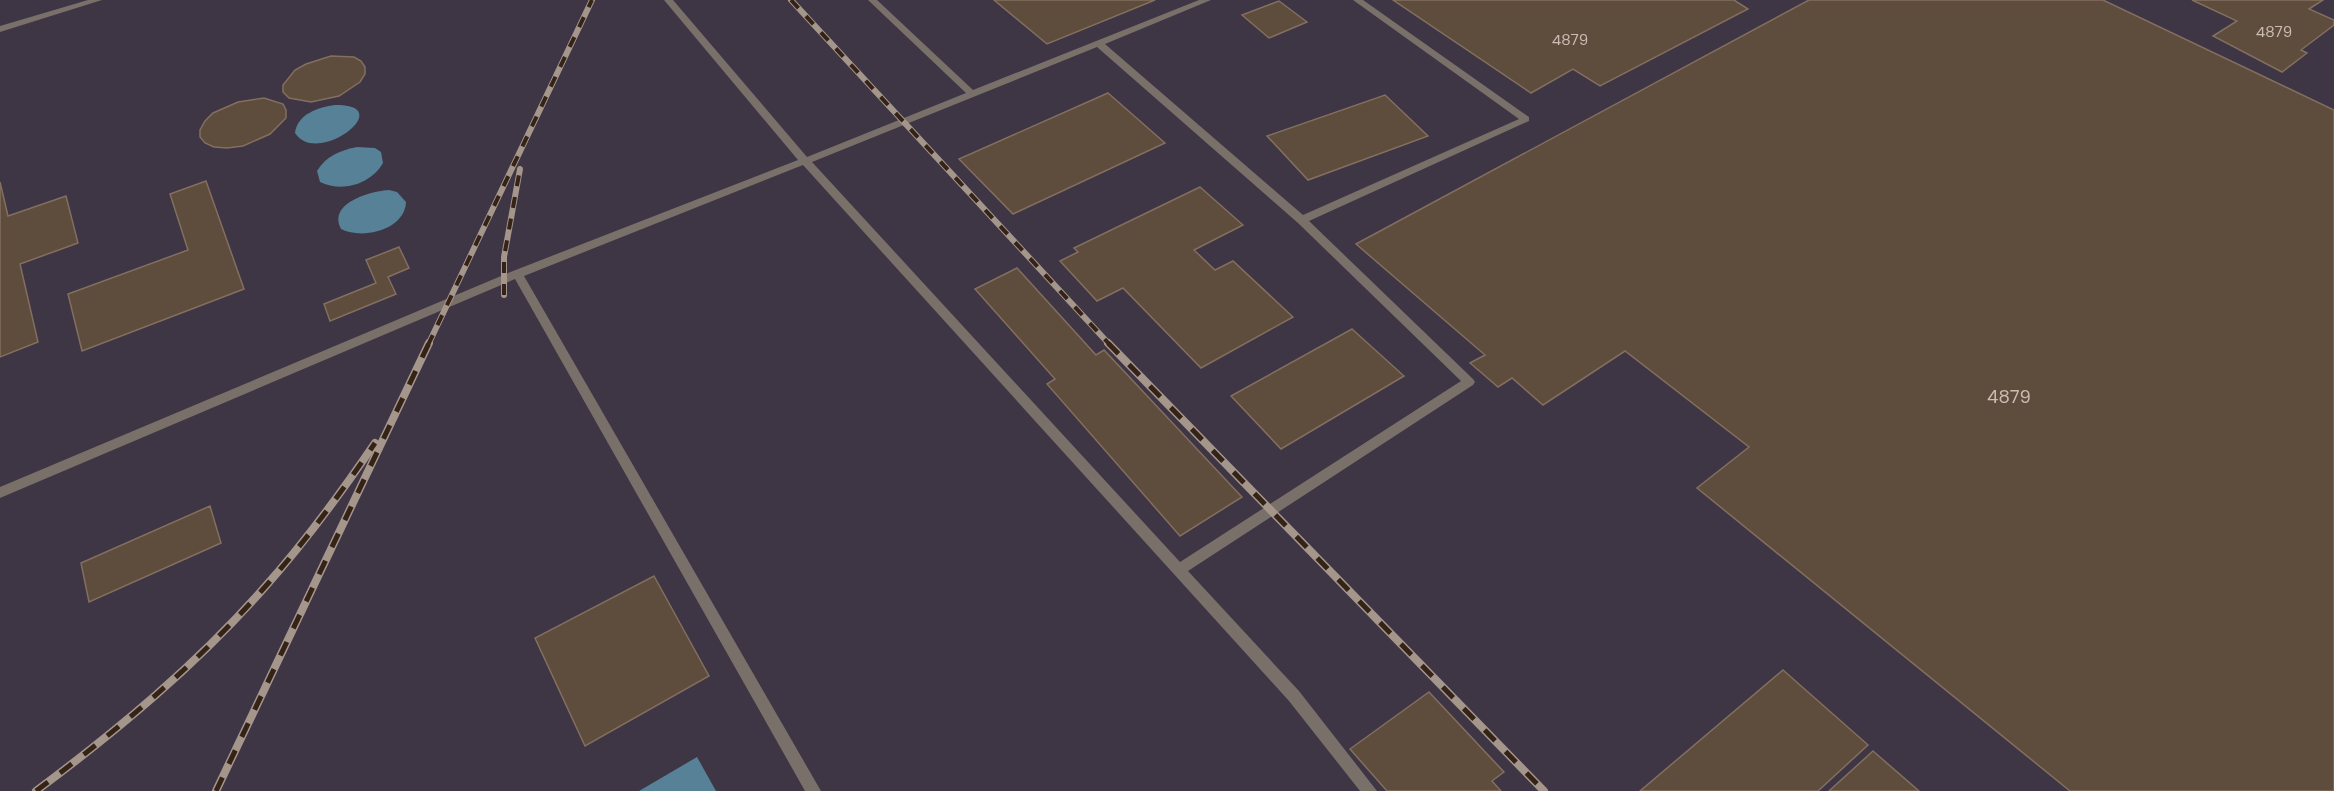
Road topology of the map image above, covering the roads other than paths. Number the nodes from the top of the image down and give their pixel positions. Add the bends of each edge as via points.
1 (98, 0) edge
2 (668, 0) edge
3 (872, 0) edge
4 (1207, 0) edge
5 (1357, 0) edge
6 (0, 29) edge
7 (1098, 43) junction
8 (972, 94) junction
9 (805, 160) junction
10 (1302, 220) junction
11 (517, 273) junction
12 (0, 493) edge
13 (1179, 570) junction
14 (813, 791) edge
15 (1369, 791) edge

1 - 6 lane
2 - 9 lane
3 - 8 lane
4 - 7 lane
5 - 10 lane via 1526,118
7 - 8 lane
7 - 10 lane
8 - 9 lane
9 - 11 lane
9 - 13 lane
10 - 13 lane via 1469,382
11 - 12 lane
11 - 14 lane
13 - 15 lane via 1294,696

